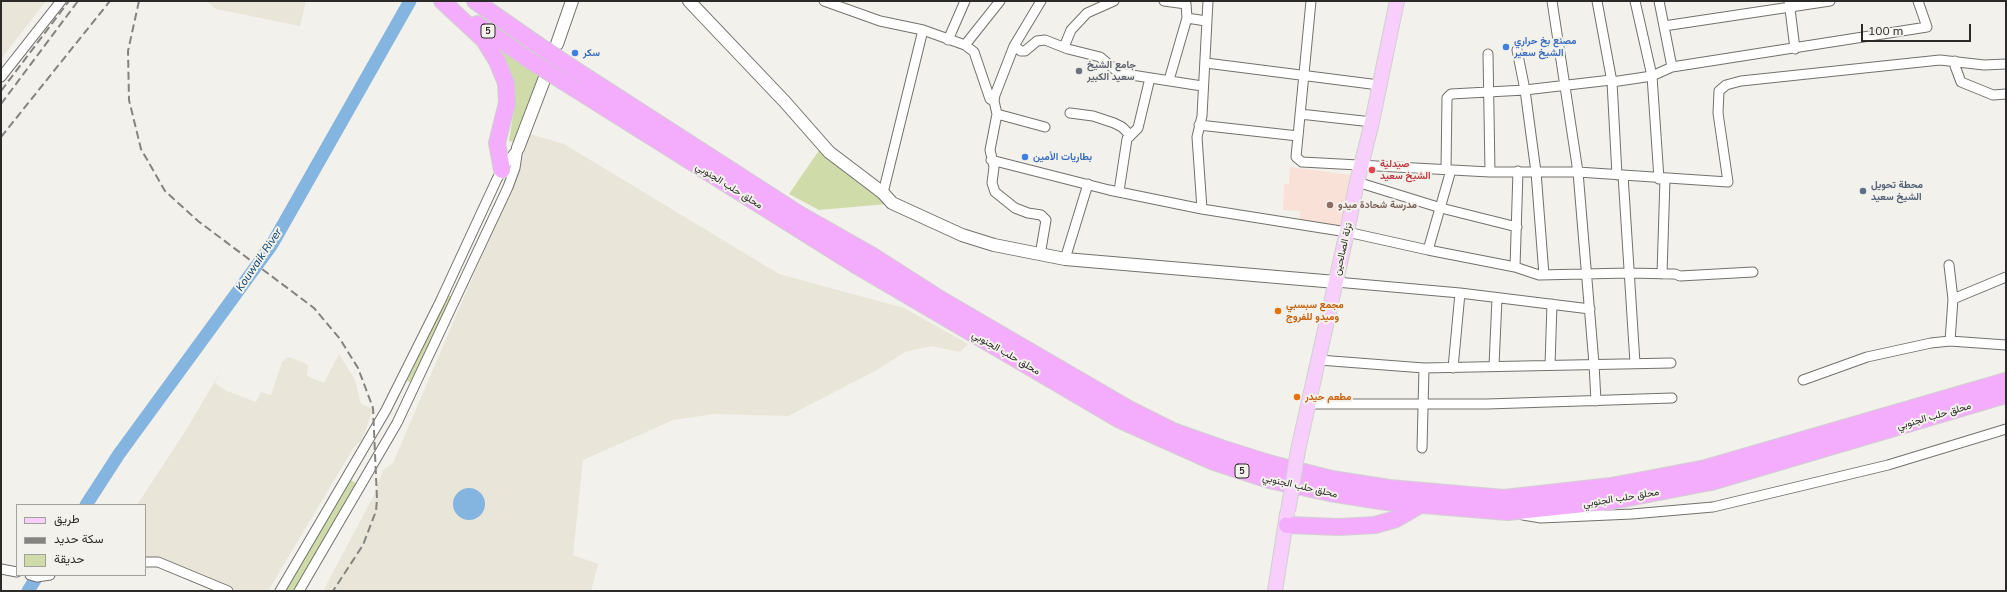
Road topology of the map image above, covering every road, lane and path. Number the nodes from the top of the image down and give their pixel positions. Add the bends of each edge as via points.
1 (61, 1) edge
2 (443, 1) edge
3 (475, 1) edge
4 (572, 1) edge
5 (689, 1) edge
6 (824, 1) edge
7 (965, 1) edge
8 (1000, 1) edge
9 (1041, 1) edge
10 (1114, 1) edge
11 (1164, 1) edge
12 (1208, 1) edge
13 (1311, 1) edge
14 (1397, 1) edge
15 (1552, 1) edge
16 (1597, 1) edge
17 (1635, 1) edge
18 (1659, 1) edge
19 (1830, 1) edge
20 (1918, 1) edge
21 (1790, 4) edge
22 (1187, 18) junction
23 (1206, 21) junction
24 (1664, 26) junction
25 (923, 30) junction
26 (948, 40) junction
27 (557, 44) dead end
28 (965, 45) junction
29 (1014, 46) junction
30 (1064, 47) junction
31 (1795, 49) junction
32 (1517, 50) dead end
33 (1488, 54) dead end
34 (1955, 61) junction
35 (1206, 63) junction
36 (2006, 64) edge
37 (1672, 67) junction
38 (1304, 76) junction
39 (1652, 76) junction
40 (1, 77) edge
41 (1150, 78) junction
42 (544, 80) dead end
43 (1169, 80) junction
44 (1612, 81) junction
45 (1379, 85) junction
46 (1566, 85) junction
47 (1202, 86) junction
48 (1525, 90) junction
49 (1488, 92) junction
50 (2006, 94) edge
51 (994, 101) junction
52 (1070, 112) dead end
53 (997, 114) junction
54 (1300, 114) junction
55 (1372, 122) junction
56 (1199, 125) junction
57 (1045, 127) dead end
58 (1130, 135) junction
59 (1298, 136) junction
60 (518, 148) junction
61 (991, 160) junction
62 (1361, 164) junction
63 (1449, 169) junction
64 (502, 170) junction
65 (1518, 171) junction
66 (1490, 172) junction
67 (1536, 172) junction
68 (1578, 172) junction
69 (1620, 175) junction
70 (1662, 179) junction
71 (1357, 182) junction
72 (1088, 184) junction
73 (1119, 191) junction
74 (883, 193) junction
75 (1441, 208) junction
76 (1202, 209) junction
77 (1517, 227) junction
78 (1348, 232) junction
79 (1428, 250) junction
80 (1040, 255) junction
81 (1065, 259) junction
82 (1949, 265) dead end
83 (1515, 267) junction
84 (1753, 272) dead end
85 (1629, 273) junction
86 (1587, 274) junction
87 (1662, 274) junction
88 (1544, 275) junction
89 (2006, 277) edge
90 (1336, 282) junction
91 (1460, 293) junction
92 (1497, 298) junction
93 (1953, 299) junction
94 (1552, 304) junction
95 (1590, 309) junction
96 (1950, 341) junction
97 (2006, 345) edge
98 (1319, 360) junction
99 (1635, 363) junction
100 (1671, 363) dead end
101 (1550, 364) junction
102 (1594, 364) junction
103 (1494, 366) junction
104 (1424, 368) junction
105 (1453, 368) junction
106 (1803, 380) dead end
107 (2006, 381) edge
108 (2006, 395) edge
109 (1672, 398) dead end
110 (1596, 401) junction
111 (1309, 404) junction
112 (1423, 404) junction
113 (2006, 429) edge
114 (1422, 448) dead end
115 (1420, 505) junction
116 (1508, 512) junction
117 (1287, 518) junction
118 (146, 562) edge
119 (1, 569) edge
120 (16, 572) edge
121 (228, 591) edge
122 (280, 591) edge
123 (299, 591) edge
124 (1275, 591) edge

1 - 40 street
2 - 64 highway via 484,40 497,61 506,84 507,103 497,143
2 - 115 highway, محلق حلب الجنوبي / 5, bridge via 531,61 854,264 1120,420 1214,462 1269,480 1330,493
3 - 107 highway, محلق حلب الجنوبي / 5, bridge via 571,67 799,214 1129,410 1173,431 1221,448 1332,479 1389,488 1504,498 1611,486 1706,468
4 - 27 main road
5 - 74 main road via 829,152
6 - 25 street via 880,21
7 - 26 street
8 - 28 street
9 - 29 street
10 - 30 street via 1087,13 1071,30
11 - 22 street via 1186,4
12 - 23 street
13 - 38 street
14 - 45 main road, نزلة الصالحين
15 - 46 street
16 - 44 street
17 - 39 street
18 - 24 street
19 - 21 street
20 - 31 street via 1927,27
21 - 24 street
21 - 31 street
22 - 23 street
22 - 43 street
23 - 35 street
24 - 37 street
25 - 26 street
25 - 74 street
26 - 28 street
28 - 51 street via 974,52 990,100
29 - 30 street via 1025,51 1037,41 1045,40
29 - 51 street
30 - 41 street via 1100,57 1119,73
31 - 37 street
32 - 48 street
33 - 49 street
34 - 36 street via 1984,65
34 - 50 street via 1954,66 1961,82 1994,95
34 - 70 street via 1940,60 1741,81 1726,85 1719,92 1718,113 1728,182
35 - 38 street
35 - 47 street
37 - 39 street
38 - 45 street
38 - 54 street
39 - 44 street
39 - 70 street
41 - 43 street
41 - 58 street via 1138,128
42 - 60 main road
43 - 47 street
44 - 46 street
44 - 69 street
45 - 55 main road, نزلة الصالحين
46 - 48 street
46 - 68 street
47 - 56 street via 1202,116
48 - 49 street
48 - 67 street
49 - 63 street via 1448,95
49 - 66 street
51 - 53 street
52 - 58 street via 1114,123
53 - 57 street
53 - 61 street via 990,150
54 - 55 street
54 - 59 street
55 - 62 main road, نزلة الصالحين
56 - 59 street
56 - 76 street via 1197,137
58 - 73 street via 1127,139
59 - 62 street via 1296,157 1302,162
60 - 64 street
60 - 123 street via 508,187 397,423
61 - 72 street
61 - 80 street via 994,167 992,183 995,192 1015,208 1041,215 1046,220
62 - 63 street
62 - 71 main road, نزلة الصالحين
63 - 66 street
63 - 75 street
64 - 122 street via 386,410
65 - 66 street
65 - 67 street
65 - 77 street
67 - 68 street
67 - 88 street
68 - 69 street
68 - 86 street
69 - 70 street
69 - 85 street
70 - 87 street
71 - 75 street
71 - 78 main road, نزلة الصالحين
72 - 73 street
72 - 81 street
73 - 76 street
74 - 80 main road via 892,203 962,235
75 - 77 street
75 - 79 street
76 - 78 street
77 - 83 street
78 - 79 street
78 - 90 main road, نزلة الصالحين
79 - 83 street
80 - 81 main road
81 - 90 main road
82 - 93 street
83 - 88 street
84 - 87 street via 1680,276
85 - 86 street
85 - 87 street
85 - 99 street
86 - 88 street
86 - 95 street
89 - 93 street
90 - 91 street
90 - 98 main road, نزلة الصالحين
91 - 92 street
91 - 105 street
92 - 94 street
92 - 103 street
93 - 96 street
94 - 95 street
94 - 101 street
95 - 102 street
96 - 97 street
96 - 106 street via 1906,347 1867,357
98 - 104 street
98 - 111 main road, نزلة الصالحين
99 - 100 street
99 - 102 street
101 - 102 street
101 - 103 street
102 - 110 street
103 - 105 street
104 - 105 street
104 - 112 street
108 - 116 highway, محلق حلب الجنوبي / 5 via 1711,482 1612,501
109 - 110 street
110 - 112 street
111 - 112 street
111 - 117 main road, نزلة الصالحين, bridge via 1298,450
112 - 114 street
113 - 116 street via 1888,465 1713,507 1542,518
115 - 116 highway, محلق حلب الجنوبي / 5
115 - 117 highway via 1396,518 1375,525 1339,527
117 - 124 main road, نزلة الصالحين
118 - 121 street via 158,562
119 - 120 street

